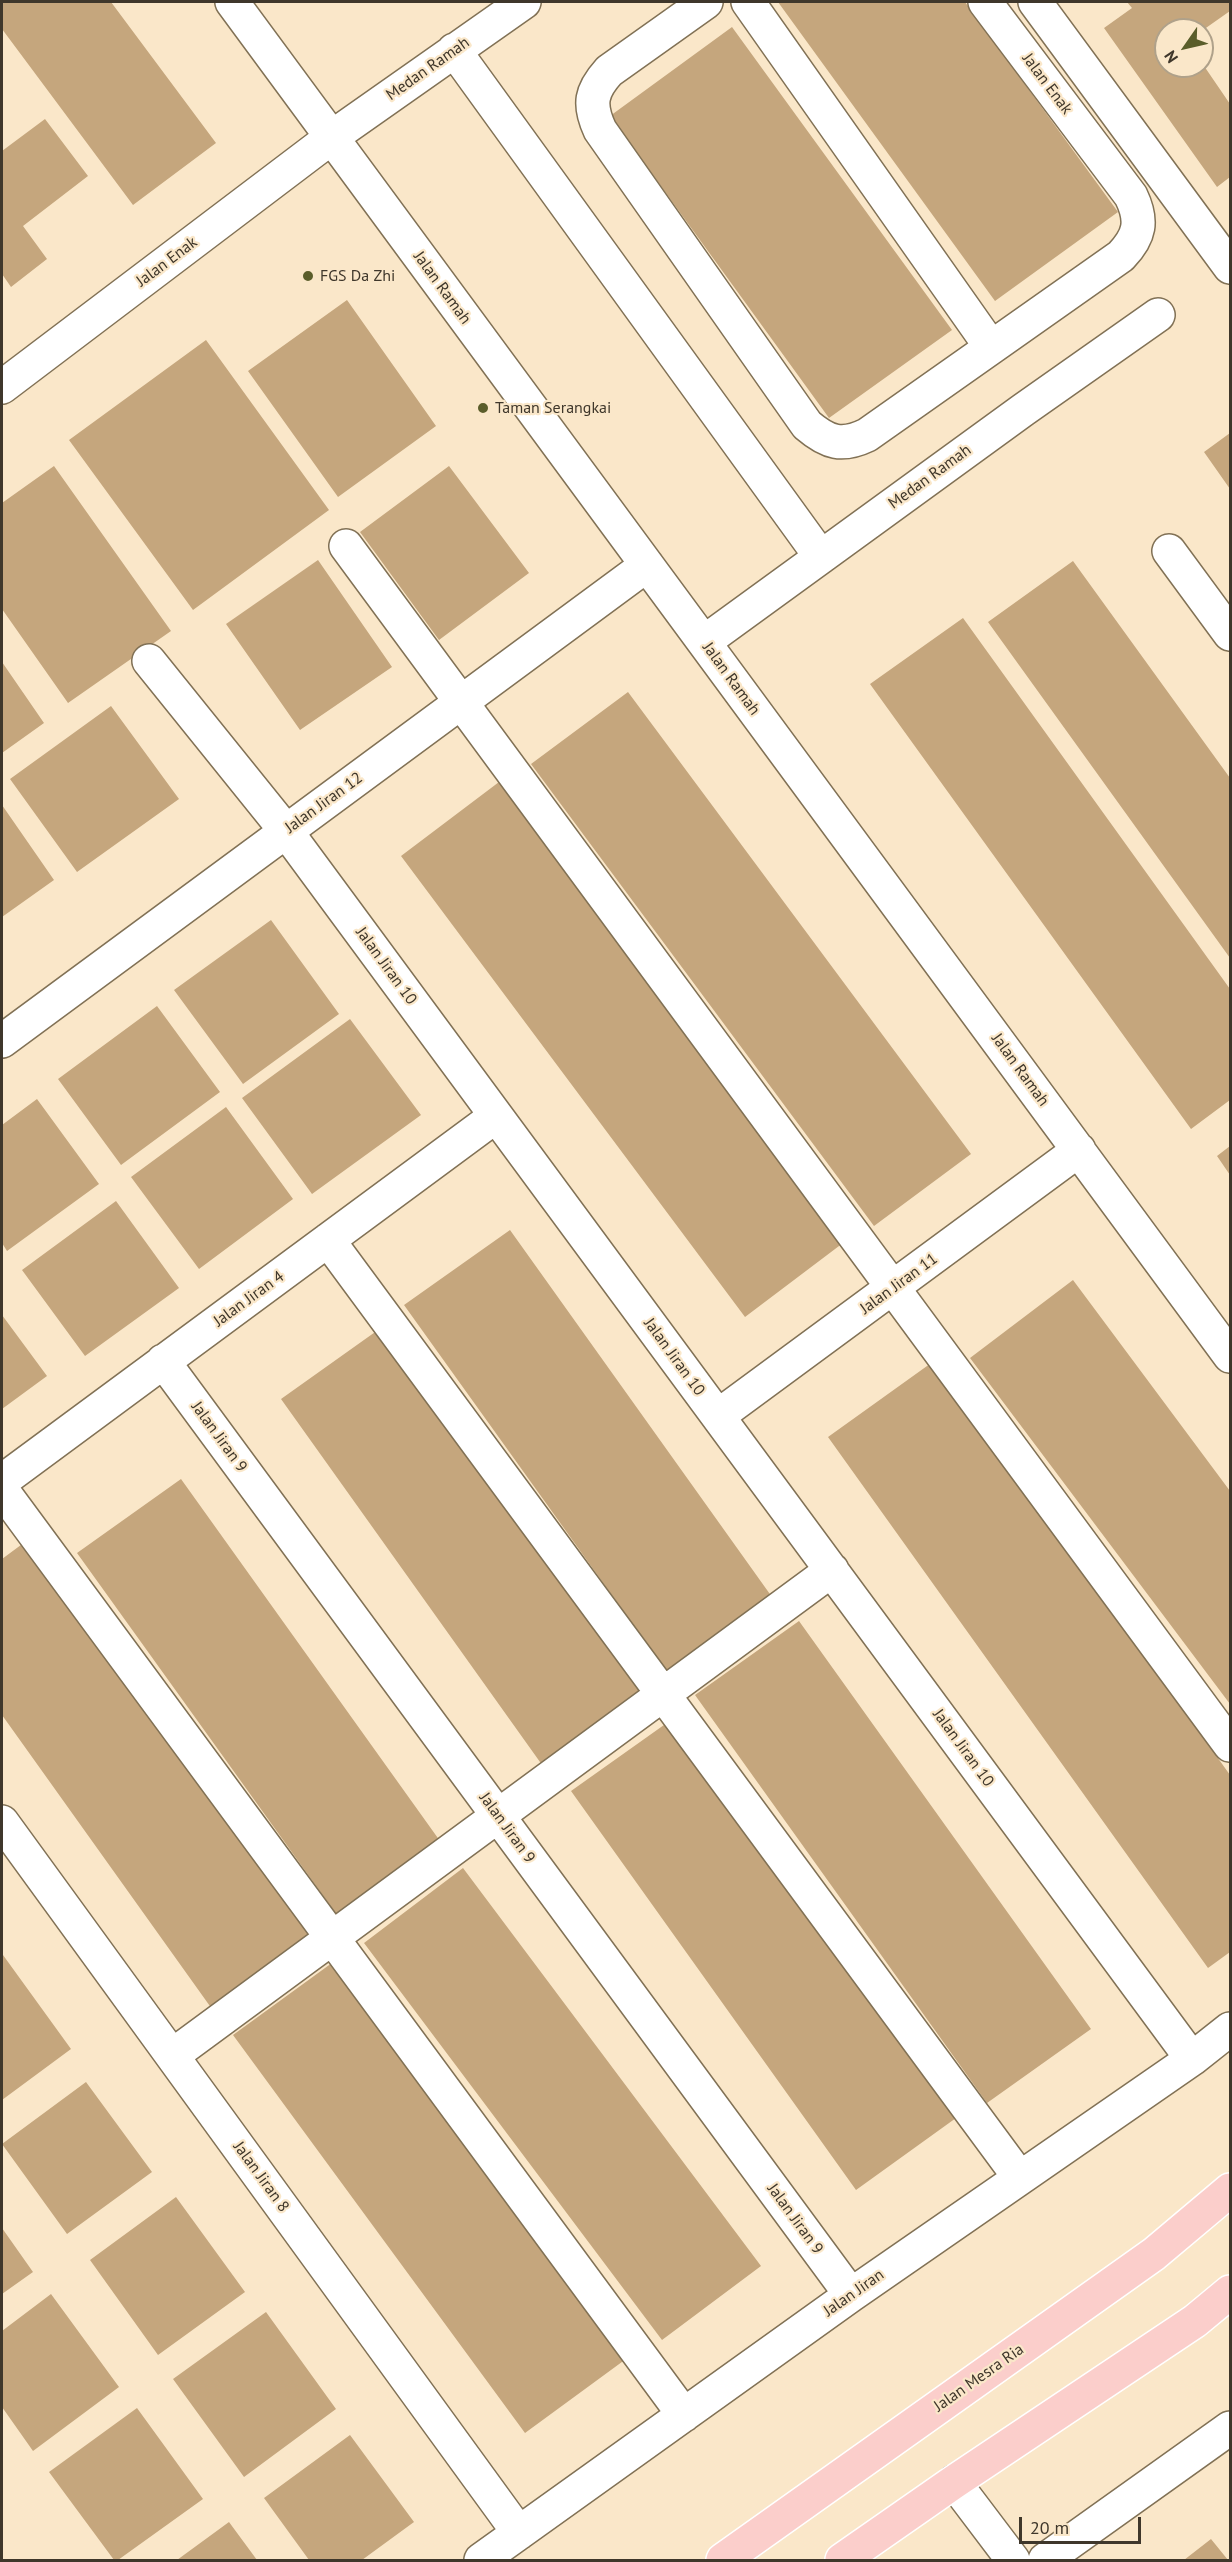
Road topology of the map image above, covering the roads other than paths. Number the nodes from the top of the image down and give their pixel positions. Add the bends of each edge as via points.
1 (232, 2) edge
2 (524, 2) edge
3 (706, 2) edge
4 (748, 2) edge
5 (985, 2) edge
6 (1035, 2) edge
7 (454, 51) junction
8 (332, 137) junction
9 (1230, 267) edge
10 (1158, 315) dead end
11 (992, 347) junction
12 (2, 387) edge
13 (346, 546) dead end
14 (1169, 551) dead end
15 (821, 557) junction
16 (647, 565) junction
17 (1230, 633) edge
18 (704, 642) junction
19 (149, 661) dead end
20 (461, 702) junction
21 (286, 831) junction
22 (2, 1041) edge
23 (496, 1116) junction
24 (1079, 1150) junction
25 (328, 1240) junction
26 (893, 1288) junction
27 (1230, 1356) edge
28 (163, 1362) junction
29 (718, 1416) junction
30 (2, 1481) edge
31 (2, 1490) edge
32 (832, 1570) junction
33 (663, 1694) junction
34 (1230, 1745) edge
35 (498, 1816) junction
36 (2, 1822) edge
37 (332, 1938) junction
38 (1230, 2029) edge
39 (173, 2055) junction
40 (1192, 2059) junction
41 (1020, 2178) junction
42 (1230, 2190) edge
43 (1230, 2292) edge
44 (851, 2295) junction
45 (684, 2415) junction
46 (1230, 2428) edge
47 (954, 2482) junction
48 (519, 2533) junction
49 (481, 2560) edge
50 (723, 2560) edge
51 (842, 2560) edge
52 (1013, 2560) edge
53 (1045, 2560) edge

1 - 8 street, Jalan Ramah
2 - 7 street, Medan Ramah
3 - 11 street, Jalan Enak via 609,71 598,83 592,99 593,115 807,425 835,442 852,442
4 - 11 street
5 - 11 street, Jalan Enak via 1110,166 1138,212 1138,229 1121,256
6 - 9 street
7 - 8 street, Medan Ramah
7 - 15 street
8 - 12 street, Jalan Enak
8 - 16 street, Jalan Ramah
10 - 15 street, Medan Ramah
13 - 20 street
14 - 17 street
15 - 18 street, Medan Ramah
16 - 18 street, Jalan Ramah
16 - 20 street, Jalan Jiran 12
18 - 24 street, Jalan Ramah
19 - 21 street, Jalan Jiran 10
20 - 21 street, Jalan Jiran 12
20 - 26 street
21 - 22 street, Jalan Jiran 12
21 - 23 street, Jalan Jiran 10
23 - 25 street, Jalan Jiran 4
23 - 29 street, Jalan Jiran 10
24 - 26 street, Jalan Jiran 11
24 - 27 street, Jalan Ramah
25 - 28 street, Jalan Jiran 4
25 - 33 street
26 - 29 street, Jalan Jiran 11
26 - 34 street
28 - 30 street, Jalan Jiran 4
28 - 35 street, Jalan Jiran 9
29 - 32 street, Jalan Jiran 10
31 - 37 street
32 - 33 street
32 - 40 street, Jalan Jiran 10
33 - 35 street
33 - 41 street
35 - 37 street
35 - 44 street, Jalan Jiran 9
36 - 39 street, Jalan Jiran 8
37 - 39 street
37 - 45 street
38 - 40 street, Jalan Jiran
39 - 48 street, Jalan Jiran 8
40 - 41 street, Jalan Jiran
41 - 44 street, Jalan Jiran
42 - 50 main road, Jalan Mesra Ria via 1154,2254
43 - 47 main road via 1195,2321
44 - 45 street, Jalan Jiran
45 - 48 street, Jalan Jiran
46 - 53 street
47 - 51 main road
47 - 52 street
48 - 49 street, Jalan Jiran

